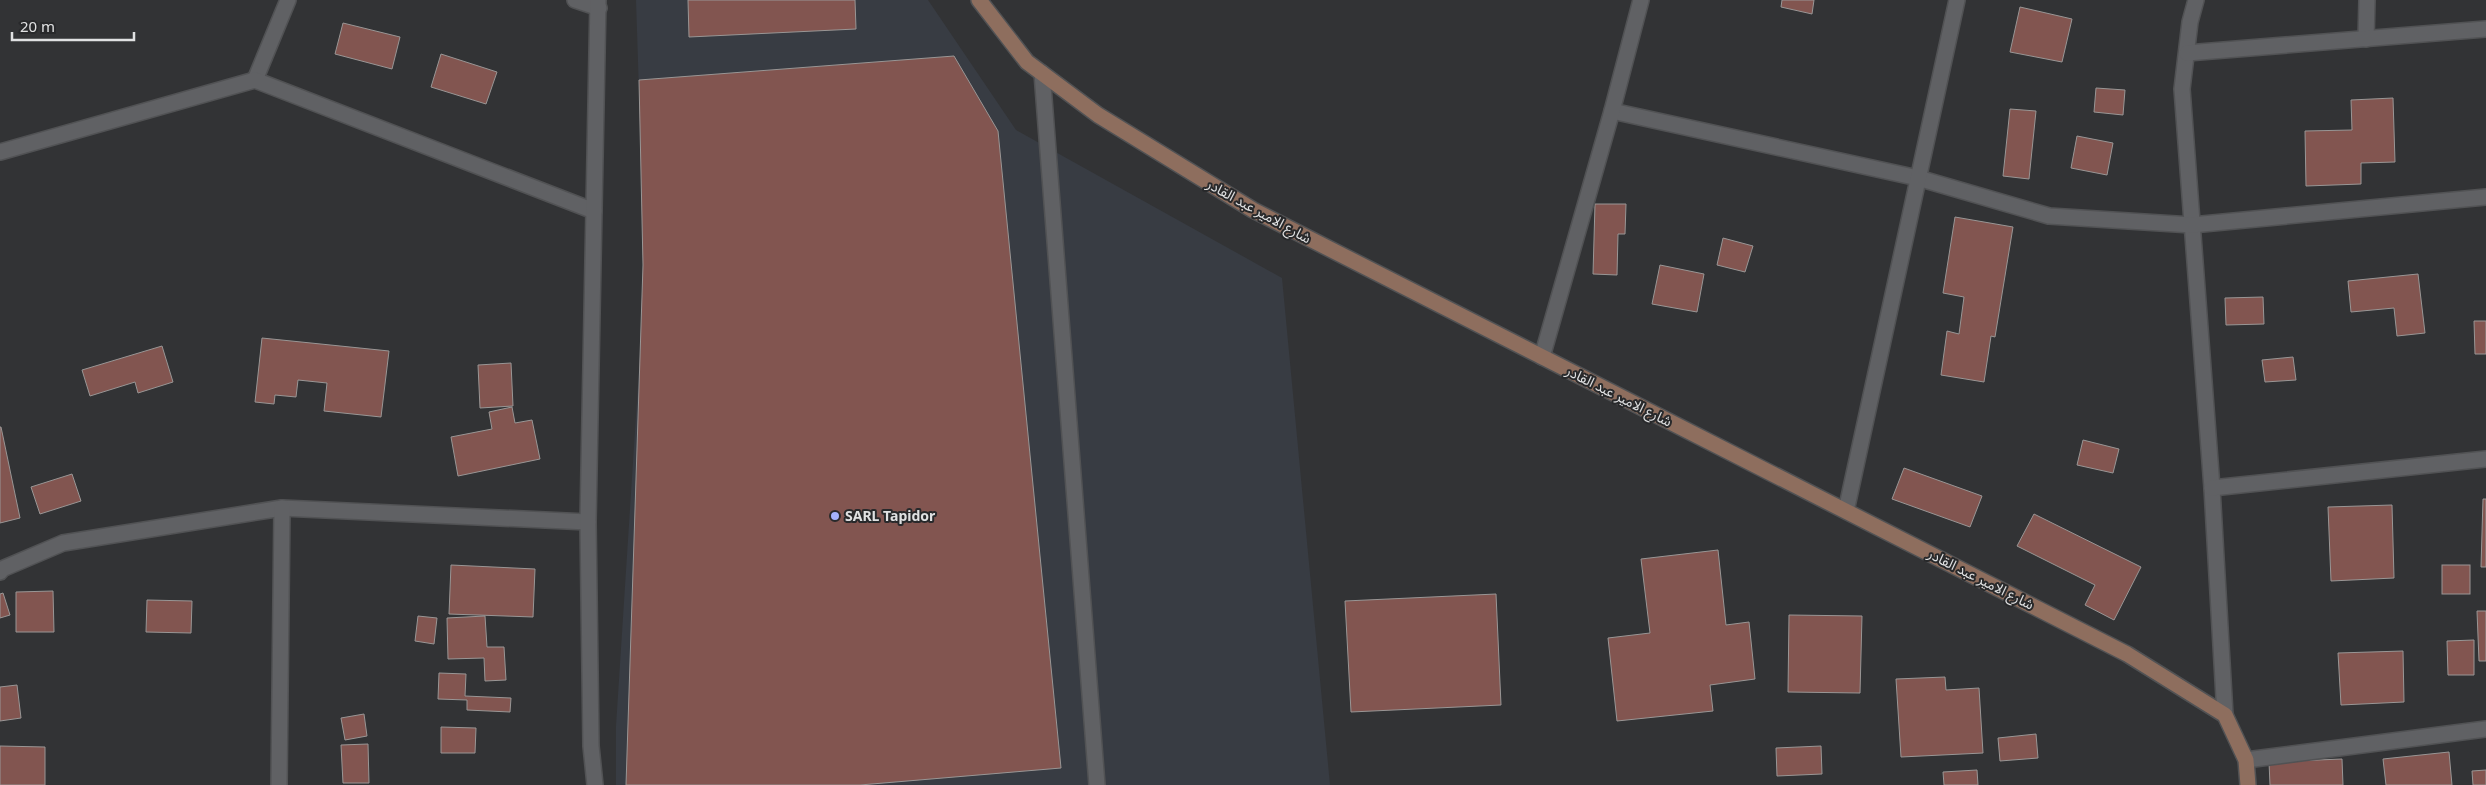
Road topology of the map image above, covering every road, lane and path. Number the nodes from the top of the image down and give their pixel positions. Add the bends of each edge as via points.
1 (288, 0) edge
2 (575, 0) edge
3 (979, 0) edge
4 (1641, 0) edge
5 (1957, 0) edge
6 (2196, 0) edge
7 (2368, 0) edge
8 (598, 4) edge
9 (2486, 29) edge
10 (2366, 39) junction
11 (2186, 53) junction
12 (1042, 73) junction
13 (255, 80) junction
14 (1612, 111) junction
15 (0, 152) edge
16 (1918, 178) junction
17 (2486, 197) edge
18 (594, 211) junction
19 (2192, 225) junction
20 (1542, 357) junction
21 (2486, 459) edge
22 (2212, 488) junction
23 (282, 508) junction
24 (1846, 511) junction
25 (588, 522) junction
26 (0, 572) edge
27 (2225, 715) junction
28 (2486, 729) edge
29 (2246, 760) junction
30 (279, 785) edge
31 (595, 785) edge
32 (1097, 785) edge
33 (2248, 785) edge

1 - 13 street
2 - 8 street
3 - 12 main road, شارع الامير عبد القادر via 1027,62
4 - 14 street
5 - 16 street
6 - 11 street
7 - 10 street
8 - 18 street
9 - 10 street
10 - 11 street
11 - 19 street via 2182,89
12 - 20 main road, شارع الامير عبد القادر via 1098,115 1253,210
12 - 32 street
13 - 15 street
13 - 18 street
14 - 16 street
14 - 20 street
16 - 19 street via 2049,216
16 - 24 street
17 - 19 street
18 - 25 street
19 - 22 street
20 - 24 main road, شارع الامير عبد القادر
21 - 22 street
22 - 27 street
23 - 25 street
23 - 26 street via 63,544
23 - 30 street
24 - 27 main road, شارع الامير عبد القادر via 2127,654
25 - 31 street via 591,746
27 - 29 main road
28 - 29 street
29 - 33 main road

